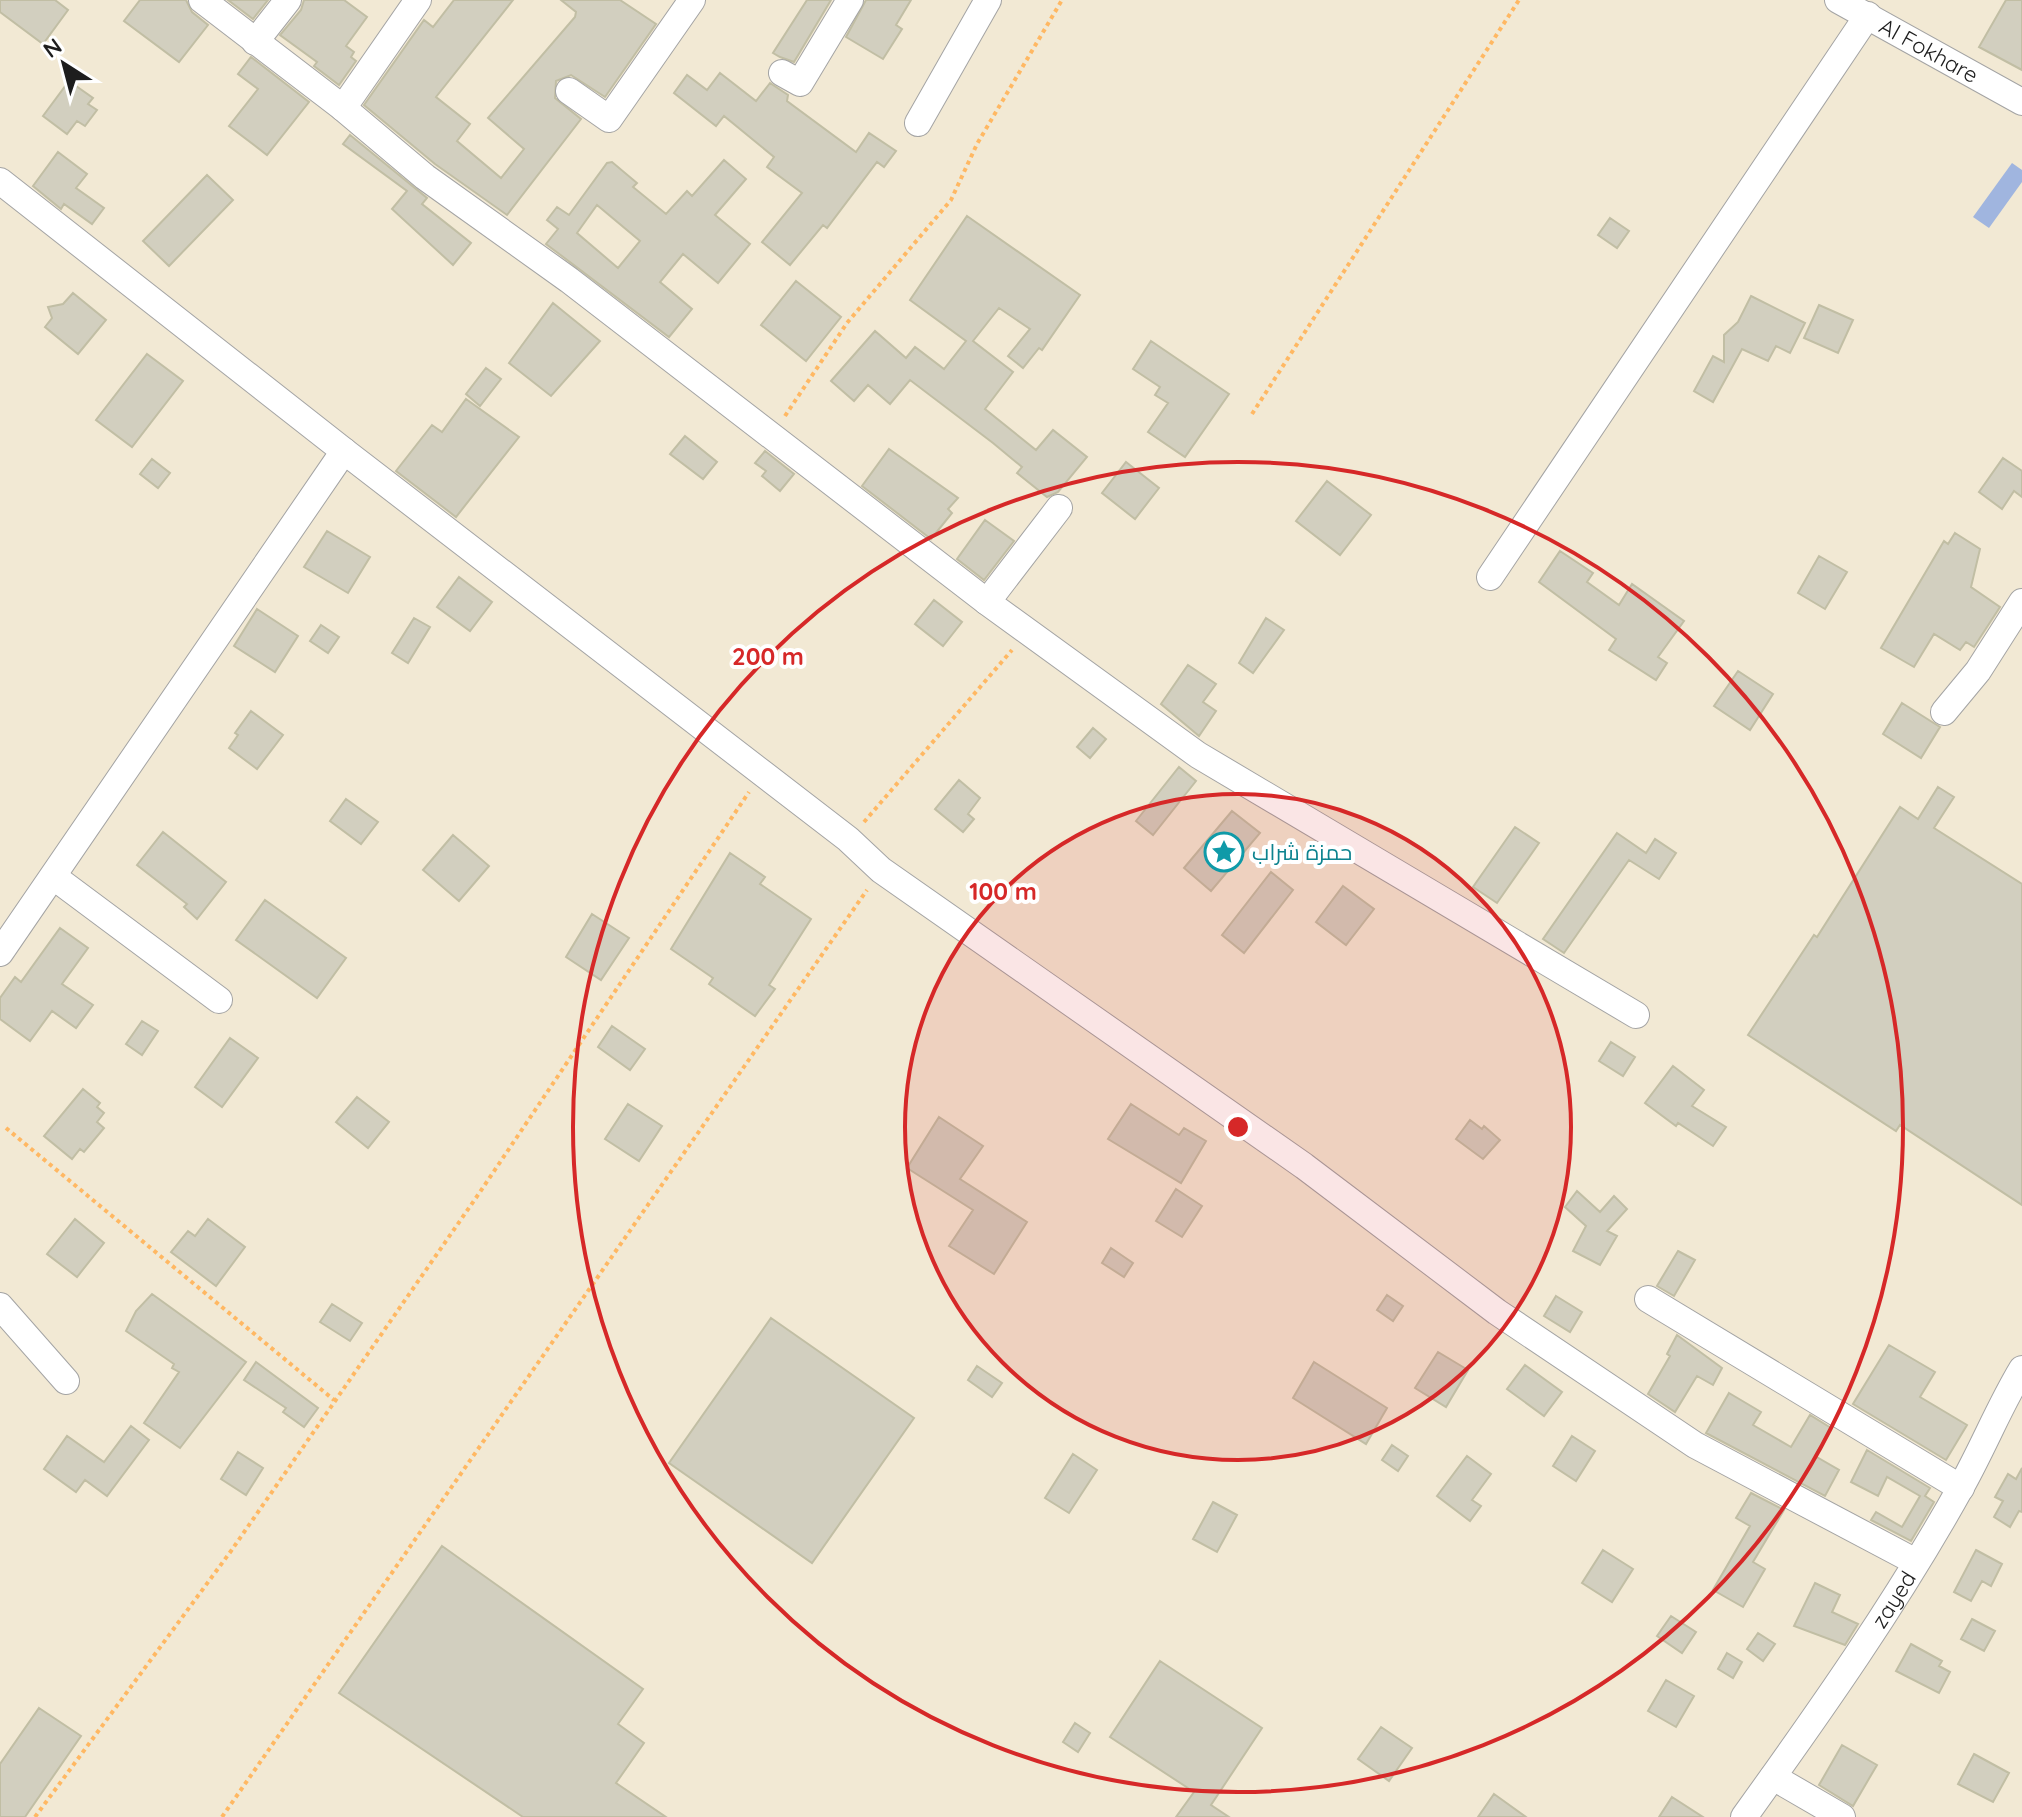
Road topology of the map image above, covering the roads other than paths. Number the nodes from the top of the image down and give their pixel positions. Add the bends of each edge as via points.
1 (202, 0) edge
2 (288, 0) edge
3 (418, 0) edge
4 (692, 0) edge
5 (850, 0) edge
6 (988, 0) edge
7 (1838, 0) edge
8 (1868, 15) junction
9 (255, 42) junction
10 (782, 73) dead end
11 (569, 91) dead end
12 (2022, 102) edge
13 (343, 108) junction
14 (918, 123) dead end
15 (1, 185) edge
16 (344, 451) junction
17 (1059, 508) dead end
18 (1490, 577) dead end
19 (987, 602) junction
20 (2022, 602) edge
21 (1944, 712) dead end
22 (54, 877) junction
23 (0, 953) edge
24 (219, 1000) dead end
25 (1636, 1015) dead end
26 (1648, 1299) dead end
27 (0, 1306) edge
28 (2022, 1369) edge
29 (66, 1381) dead end
30 (1961, 1488) junction
31 (1916, 1562) junction
32 (1773, 1777) junction
33 (1744, 1817) edge
34 (1842, 1817) edge

1 - 9 street
2 - 9 street
3 - 13 street
4 - 11 street via 609,119
5 - 10 street via 800,83
6 - 14 street
7 - 8 street, Al Fokhare
8 - 12 street, Al Fokhare
8 - 18 street
9 - 13 street
13 - 19 street via 425,177 772,433
15 - 16 street
16 - 22 street
16 - 31 street via 848,839 881,870 1308,1169 1497,1312 1695,1445
17 - 19 street
19 - 25 street via 1198,755
20 - 21 street via 1978,671
22 - 23 street
22 - 24 street
26 - 30 street
27 - 29 street
28 - 30 street, zayed
30 - 31 street, zayed
31 - 32 street, zayed via 1840,1685
32 - 33 street, zayed
32 - 34 street

